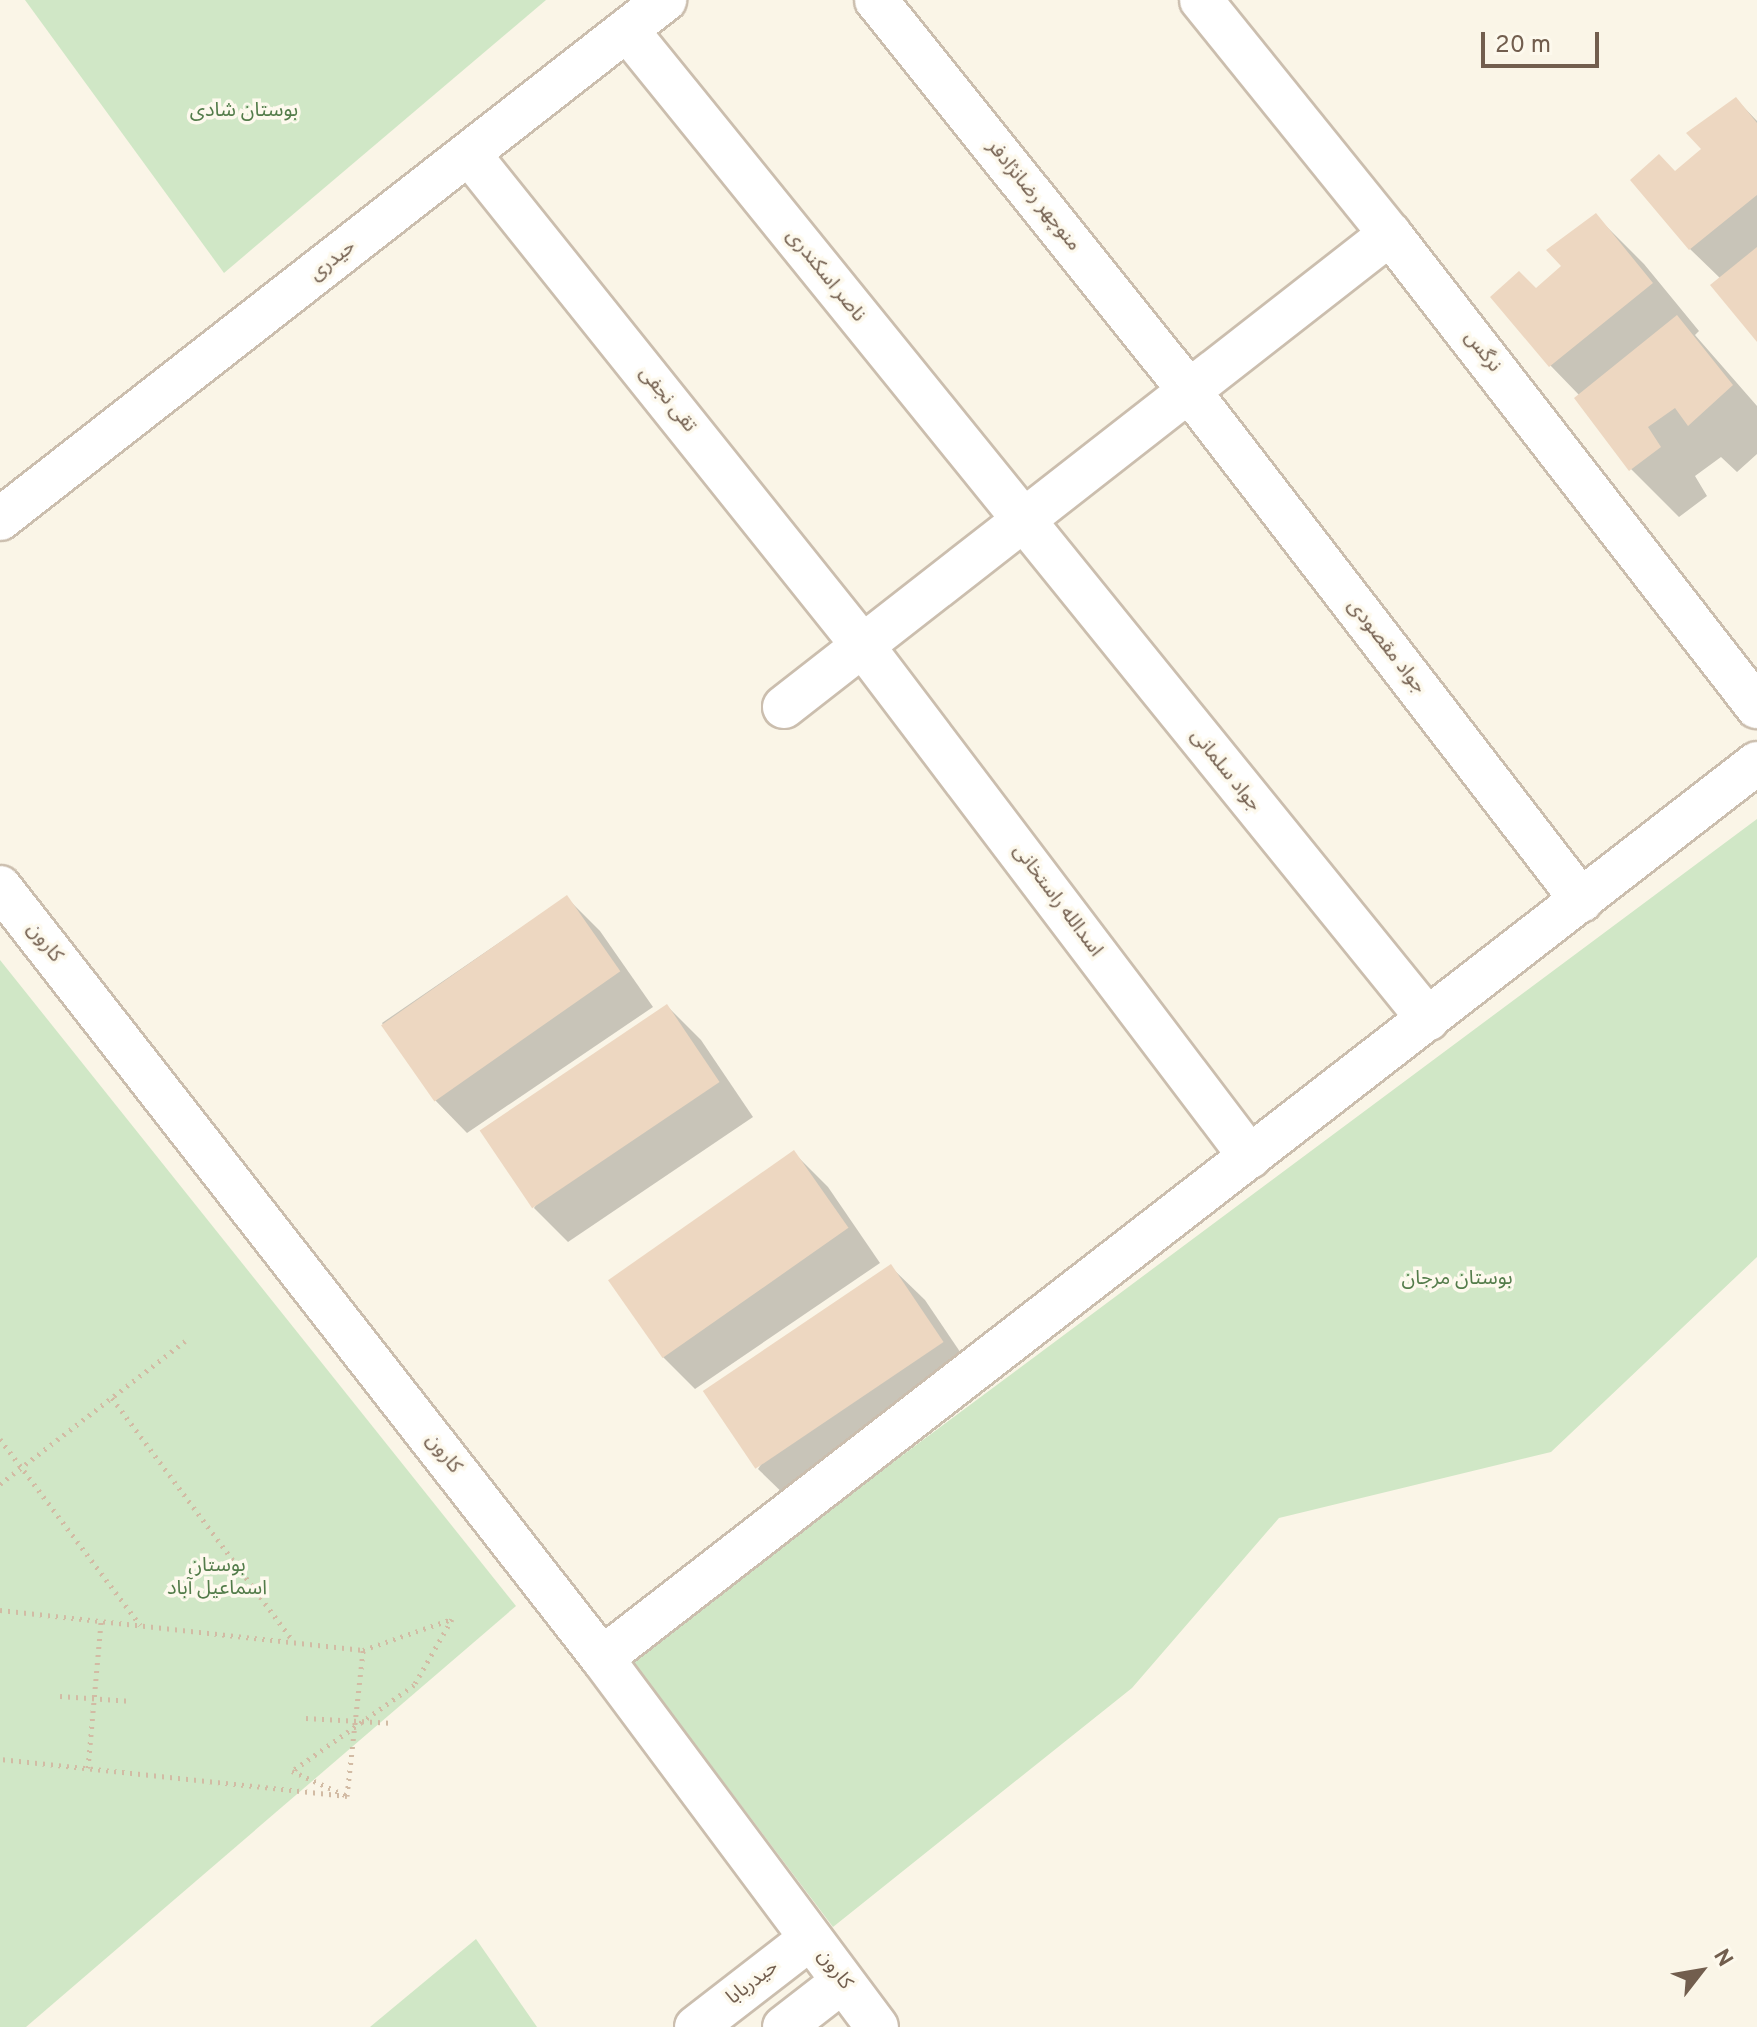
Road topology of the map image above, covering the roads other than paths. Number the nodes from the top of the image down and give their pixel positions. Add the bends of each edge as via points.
1 (665, 0) edge
2 (876, 0) edge
3 (1201, 0) edge
4 (627, 30) junction
5 (470, 155) junction
6 (1390, 234) junction
7 (1190, 392) junction
8 (0, 519) edge
9 (1022, 523) junction
10 (863, 646) junction
11 (784, 707) dead end
12 (1757, 707) edge
13 (1757, 763) edge
14 (0, 887) edge
15 (1582, 901) junction
16 (1428, 1019) junction
17 (1250, 1157) junction
18 (602, 1658) junction
19 (810, 1939) junction
20 (842, 1982) junction
21 (696, 2027) edge
22 (784, 2027) edge
23 (877, 2027) edge

1 - 4 street, حیدری
2 - 7 street, منوچهر رضانژادفر
3 - 6 street, نرگس
4 - 5 street, حیدری
4 - 9 street, ناصر اسکندری
5 - 8 street, حیدری
5 - 10 street, تقی نجفی
6 - 7 street
6 - 12 street, نرگس
7 - 9 street
7 - 15 street, جواد مقصودی
9 - 10 street
9 - 16 street, جواد سلمانی
10 - 11 street
10 - 17 street, اسدالله راستخانی
13 - 15 street
14 - 18 street, کارون
15 - 16 street
16 - 17 street
17 - 18 street
18 - 19 street, کارون
19 - 20 street, کارون
19 - 21 street, حيدربابا
20 - 22 street
20 - 23 street, کارون

